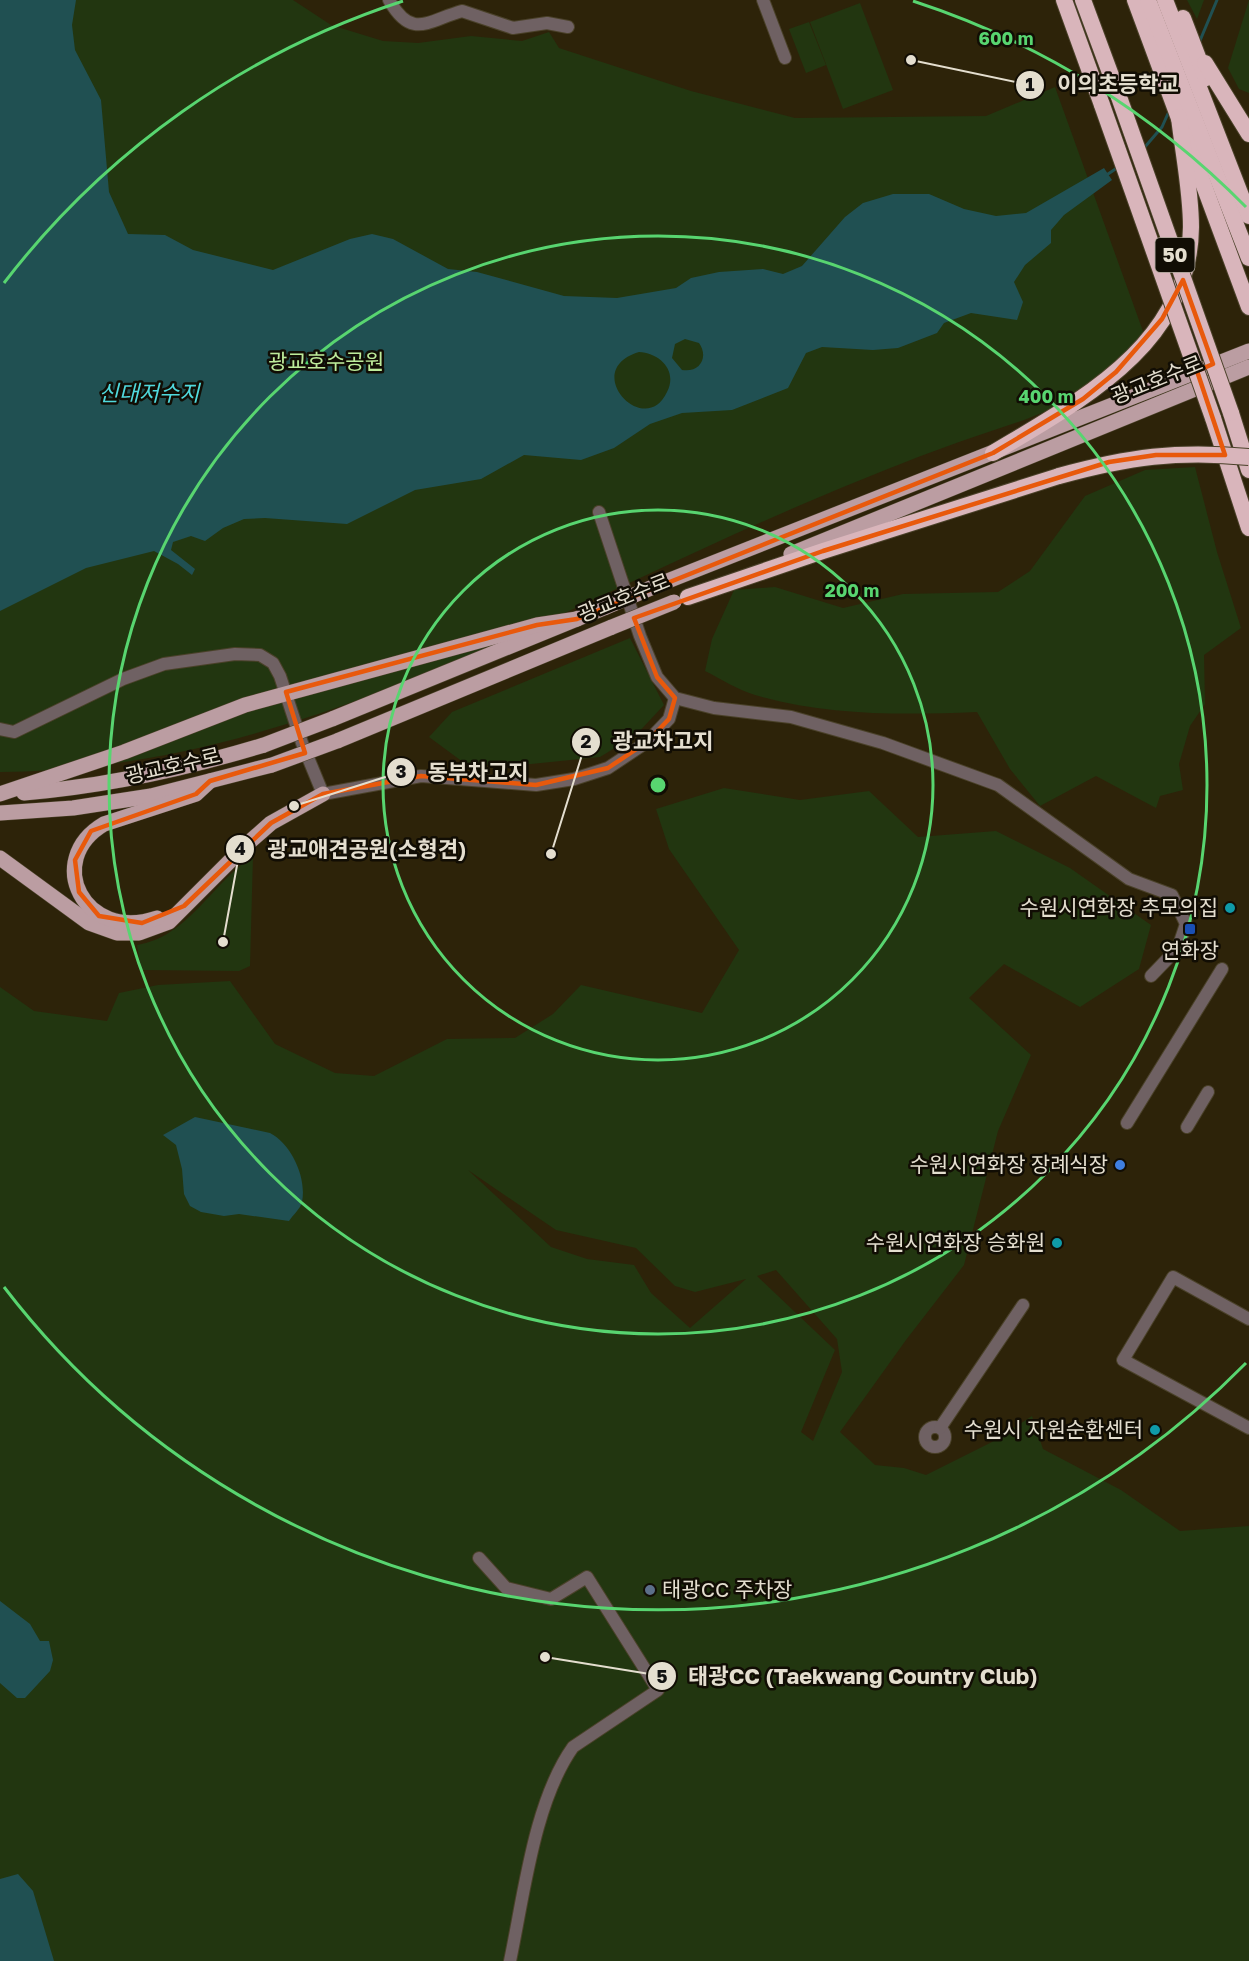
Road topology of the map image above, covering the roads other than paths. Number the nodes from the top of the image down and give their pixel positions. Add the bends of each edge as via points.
1 (389, 0) edge
2 (763, 0) edge
3 (1064, 0) edge
4 (1083, 0) edge
5 (1135, 0) edge
6 (1148, 0) edge
7 (1164, 0) edge
8 (1179, 8) edge
9 (568, 27) dead end
10 (785, 58) dead end
11 (1165, 61) junction
12 (1214, 87) junction
13 (1249, 134) edge
14 (1185, 142) junction
15 (1249, 185) edge
16 (1249, 216) edge
17 (1249, 258) edge
18 (1249, 307) edge
19 (1249, 351) edge
20 (1249, 367) edge
21 (993, 453) junction
22 (1249, 457) edge
23 (1249, 470) edge
24 (599, 512) dead end
25 (1249, 528) edge
26 (681, 600) junction
27 (577, 619) junction
28 (286, 692) junction
29 (675, 698) junction
30 (0, 729) edge
31 (210, 781) junction
32 (0, 794) edge
33 (323, 794) junction
34 (0, 813) edge
35 (4, 861) edge
36 (184, 906) junction
37 (1222, 969) dead end
38 (1151, 976) dead end
39 (1208, 1092) dead end
40 (1127, 1123) dead end
41 (1187, 1127) dead end
42 (1023, 1305) dead end
43 (1249, 1319) edge
44 (940, 1428) dead end
45 (1249, 1428) edge
46 (479, 1558) dead end
47 (510, 1961) edge

1 - 9 street via 398,16 415,26 432,24 462,11 513,28 547,23
2 - 10 street
3 - 25 highway, 50, bridge
4 - 23 highway, 50, bridge
5 - 11 highway
6 - 11 highway
7 - 16 highway
8 - 12 highway
11 - 14 highway
11 - 17 highway
12 - 13 highway
12 - 15 highway
14 - 18 highway
14 - 21 highway via 1191,226 1186,272 1170,309 1134,356 1083,399
19 - 21 main road, 광교호수로
20 - 26 main road, 광교호수로
21 - 27 main road, 광교호수로, bridge
22 - 26 highway, bridge via 1155,454 1108,462
24 - 29 street via 640,636 657,677
26 - 31 main road, 광교호수로, bridge via 337,741 272,765
27 - 28 main road via 537,625
27 - 32 main road, 광교호수로, bridge via 264,745 152,776 77,789
28 - 30 street via 273,663 260,655 234,654 164,663 14,732
28 - 32 main road
28 - 33 street
29 - 33 street via 669,720 647,742 608,768 574,779 536,785 422,776
29 - 38 street via 714,708 791,717 884,743 998,785 1129,879 1172,895 1186,924 1178,948
31 - 34 main road, 광교호수로 via 151,796 73,808
31 - 36 main road via 196,794 91,831 75,860 79,892 88,905 113,922 142,923
33 - 36 main road via 271,824
35 - 36 main road via 89,924 117,933 154,929 169,922
37 - 40 street
39 - 41 street
42 - 44 street
43 - 45 street via 1173,1277 1123,1360
46 - 47 street via 506,1588 551,1599 588,1577 658,1690 573,1747 563,1761 543,1811

